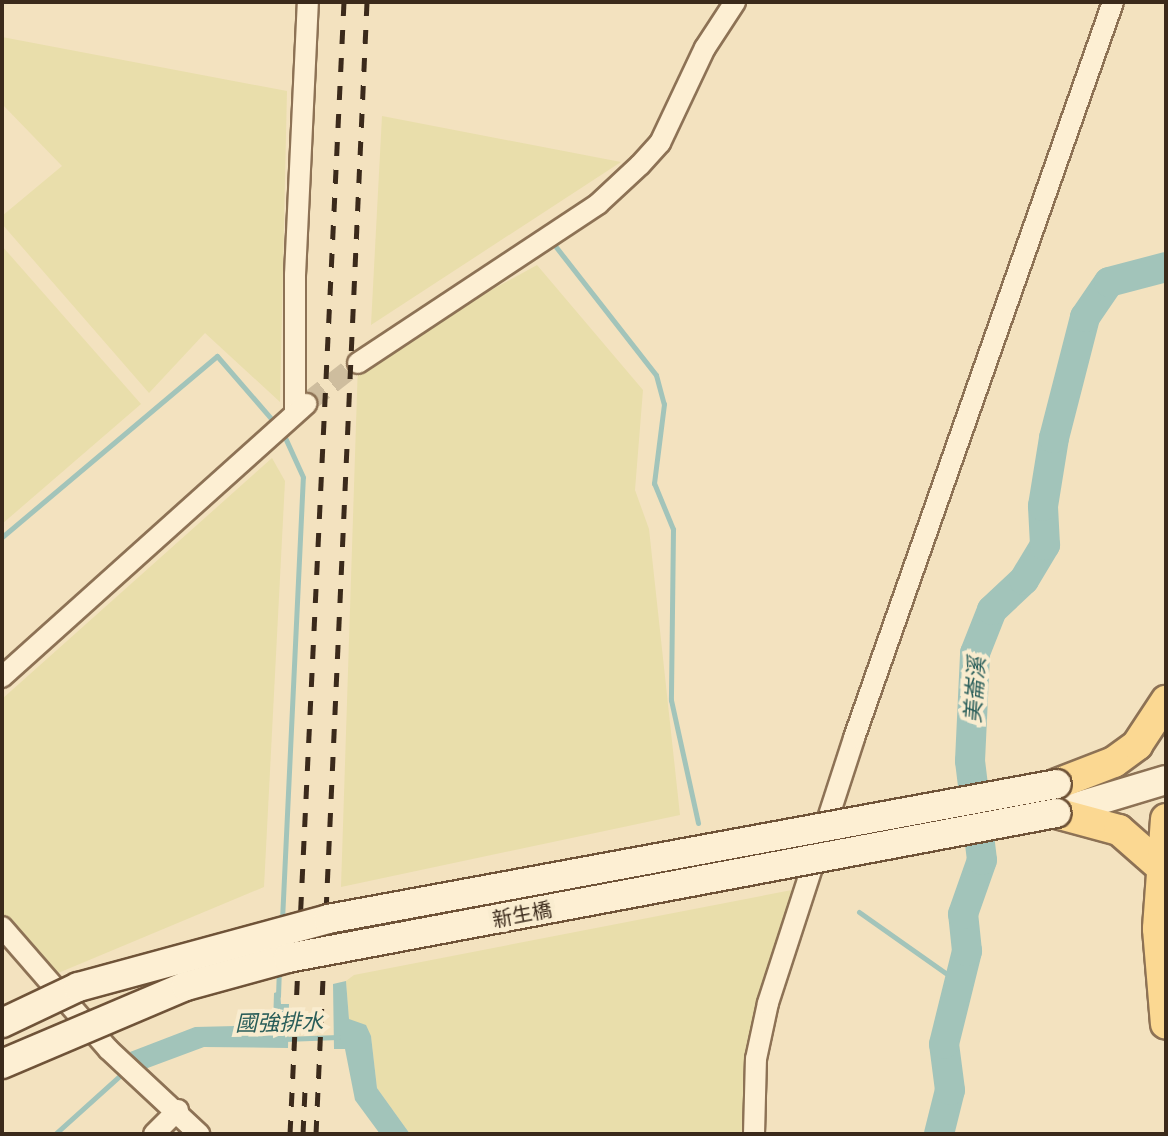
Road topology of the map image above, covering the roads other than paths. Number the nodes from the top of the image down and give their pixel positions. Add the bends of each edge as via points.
1 (308, 2) edge
2 (735, 2) edge
3 (1113, 2) edge
4 (358, 363) tunnel mouth
5 (2, 677) edge
6 (1166, 701) edge
7 (1166, 779) edge
8 (1056, 798) junction
9 (1166, 820) edge
10 (1160, 866) junction
11 (2, 927) edge
12 (2, 1023) edge
13 (1166, 1024) edge
14 (2, 1064) edge
15 (178, 1110) junction
16 (154, 1134) edge
17 (199, 1134) edge
18 (754, 1134) edge

1 - 5 street via 291,418
2 - 4 street via 705,48 660,143 640,165 598,204
3 - 18 street via 854,738 768,1003 756,1059
6 - 8 main road via 1137,745
7 - 8 street
8 - 10 main road via 1119,830
8 - 12 street, 新生橋, bridge via 328,919 78,987
8 - 14 street, 新生橋, bridge via 288,958 186,986
9 - 10 main road
10 - 13 main road
11 - 15 street via 108,1049
15 - 16 street
15 - 17 street

